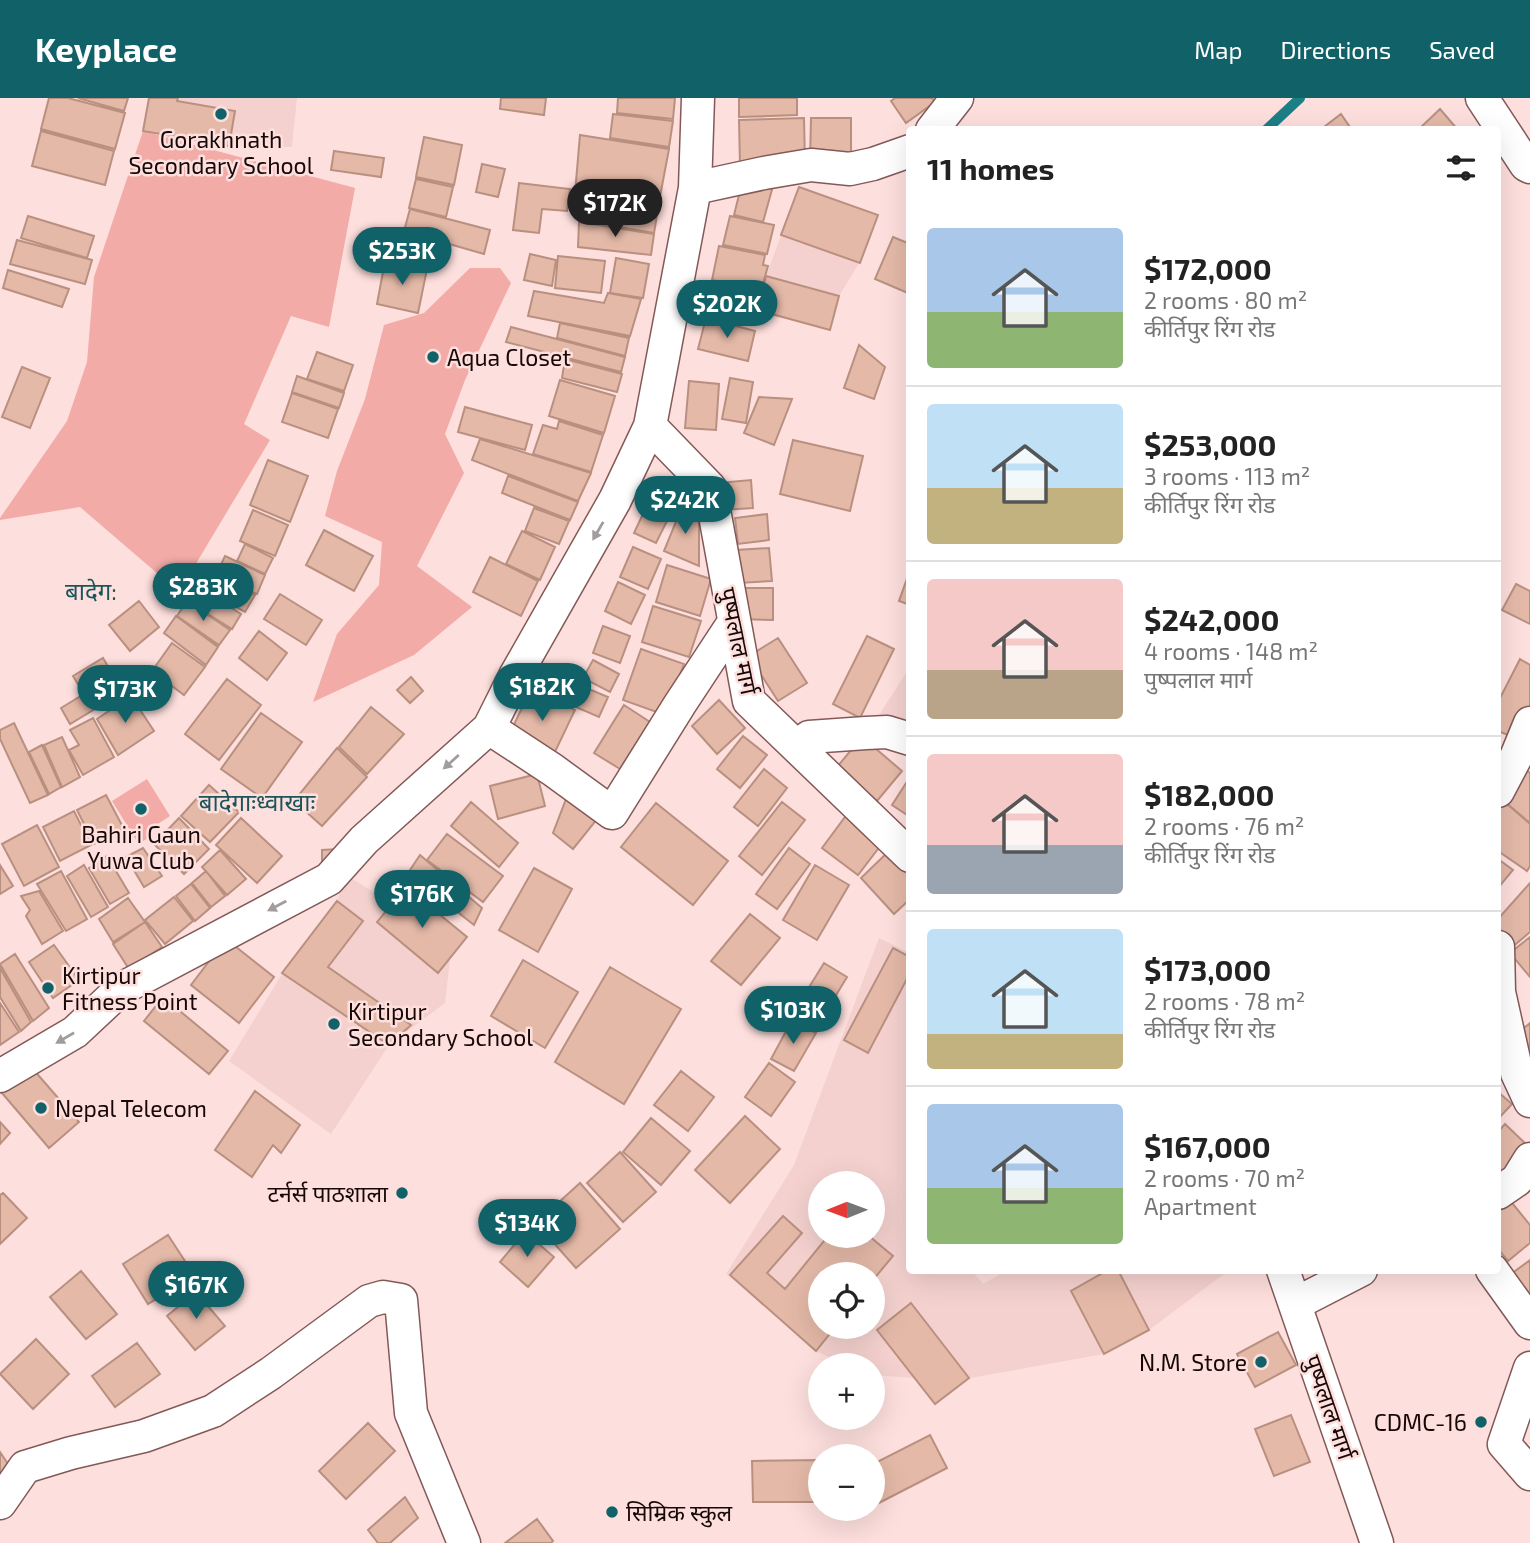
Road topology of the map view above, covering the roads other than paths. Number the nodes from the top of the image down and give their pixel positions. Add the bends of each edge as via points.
1 (698, 98) edge
2 (957, 98) edge
3 (1482, 98) edge
4 (935, 126) edge
5 (1500, 126) edge
6 (1501, 127) edge
7 (906, 152) edge
8 (1530, 167) edge
9 (695, 188) junction
10 (650, 426) junction
11 (734, 622) junction
12 (1530, 723) edge
13 (489, 728) junction
14 (906, 738) edge
15 (797, 747) junction
16 (1501, 785) edge
17 (906, 852) edge
18 (1501, 1001) edge
19 (0, 1076) edge
20 (1530, 1101) edge
21 (1530, 1158) edge
22 (1501, 1191) edge
23 (1284, 1274) edge
24 (1353, 1274) edge
25 (1495, 1274) edge
26 (1295, 1304) junction
27 (1530, 1323) edge
28 (1530, 1368) edge
29 (1530, 1474) edge
30 (0, 1503) edge
31 (464, 1543) edge
32 (1377, 1543) edge

1 - 9 street
2 - 4 street
3 - 5 street
6 - 8 street
7 - 9 street via 850,169 811,165
9 - 10 street
10 - 11 street, पुष्पलाल मार्ग via 710,488
10 -> 13 street via 615,500
11 - 13 street via 612,813
11 - 15 street, पुष्पलाल मार्ग via 749,701
12 - 16 street
13 -> 19 street via 364,840 329,879 121,989 75,1032
14 - 15 street via 887,732 809,737
15 - 17 street, पुष्पलाल मार्ग
18 - 20 street via 1517,1073
21 - 22 street via 1517,1180
23 - 26 street, पुष्पलाल मार्ग
24 - 26 street
25 - 27 street
26 - 32 street, पुष्पलाल मार्ग
28 - 29 street via 1504,1444
30 - 31 street via 25,1467 144,1436 213,1411 369,1301 383,1297 401,1300 411,1413

